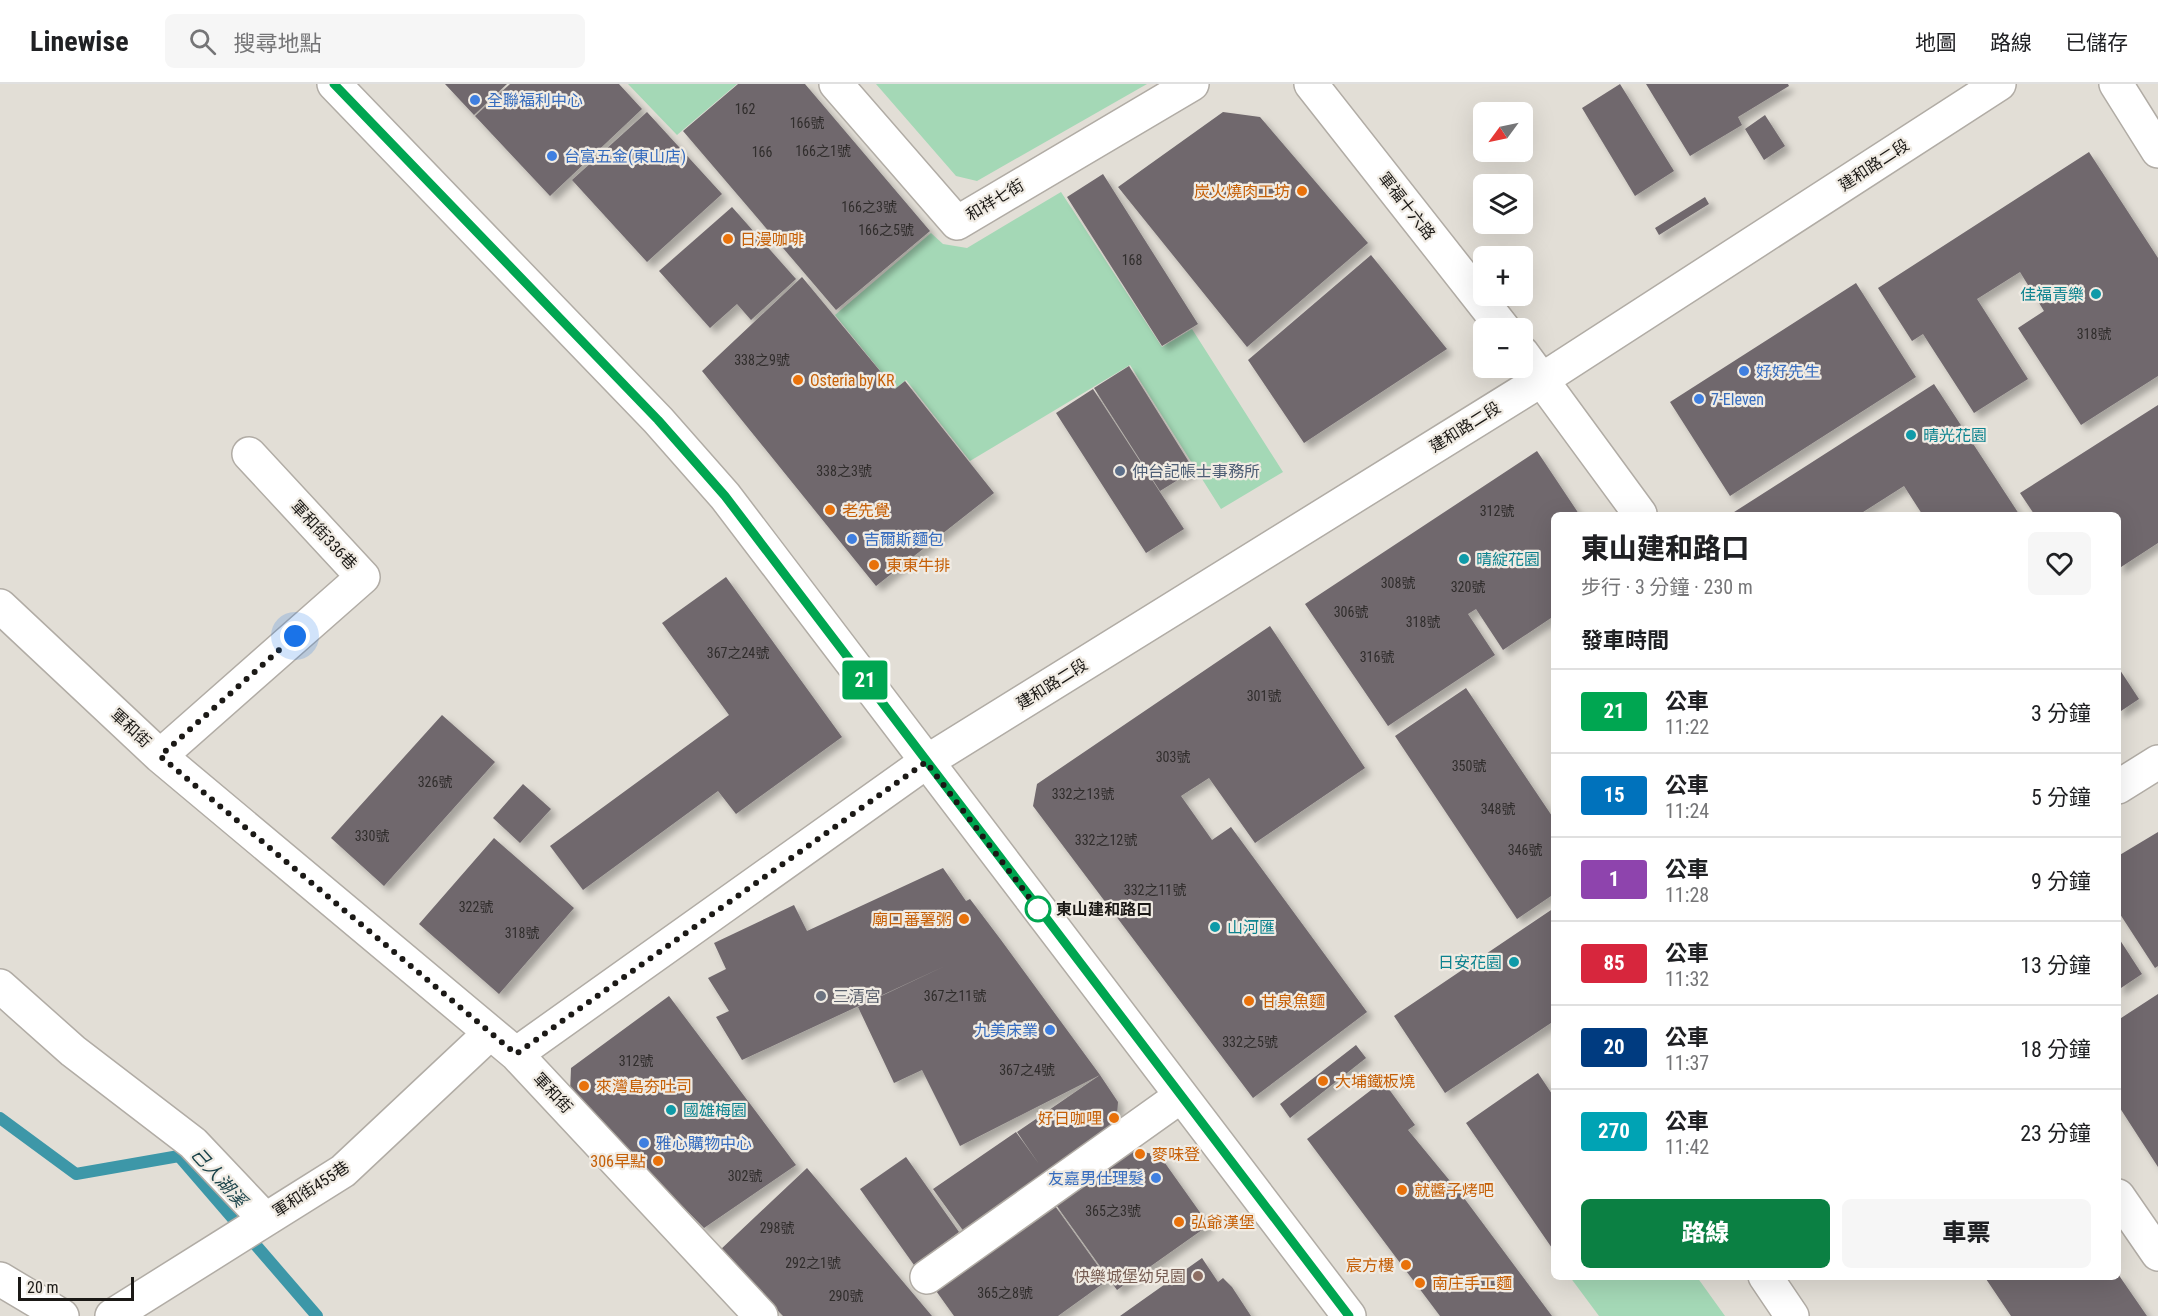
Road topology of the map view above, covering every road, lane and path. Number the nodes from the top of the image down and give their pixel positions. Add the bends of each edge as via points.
1 (334, 84) edge
2 (836, 84) edge
3 (1192, 84) edge
4 (1311, 84) edge
5 (1999, 84) edge
6 (2116, 84) edge
7 (2158, 151) edge
8 (1495, 318) edge
9 (1533, 367) edge
10 (1543, 379) junction
11 (249, 454) dead end
12 (1639, 512) edge
13 (0, 606) edge
14 (160, 756) junction
15 (926, 762) junction
16 (2158, 762) edge
17 (2121, 785) edge
18 (0, 986) edge
19 (489, 1034) junction
20 (516, 1054) junction
21 (1181, 1096) junction
22 (2121, 1200) edge
23 (241, 1234) junction
24 (2158, 1254) edge
25 (927, 1277) dead end
26 (0, 1279) edge
27 (1768, 1280) edge
28 (62, 1316) edge
29 (112, 1316) edge
30 (761, 1316) edge
31 (1349, 1316) edge
32 (1792, 1316) edge

1 - 15 street via 658,420 718,488
2 - 3 street, 和祥七街 via 957,223
4 - 8 street, 軍福十六路
5 - 10 street, 建和路二段
6 - 7 street
9 - 10 street
10 - 12 street
10 - 15 street, 建和路二段
11 - 14 street, 軍和街336巷 via 363,577
13 - 14 street, 軍和街
14 - 19 street, 軍和街
15 - 20 street, 建和路二段
15 - 21 street
16 - 17 street
18 - 23 street via 73,1051 192,1143
19 - 20 street, 軍和街
19 - 23 street, 軍和街455巷 via 343,1171
20 - 30 street, 軍和街
21 - 25 street
21 - 31 street
22 - 24 street
23 - 29 street, 軍和街455巷
26 - 28 street
27 - 32 street

